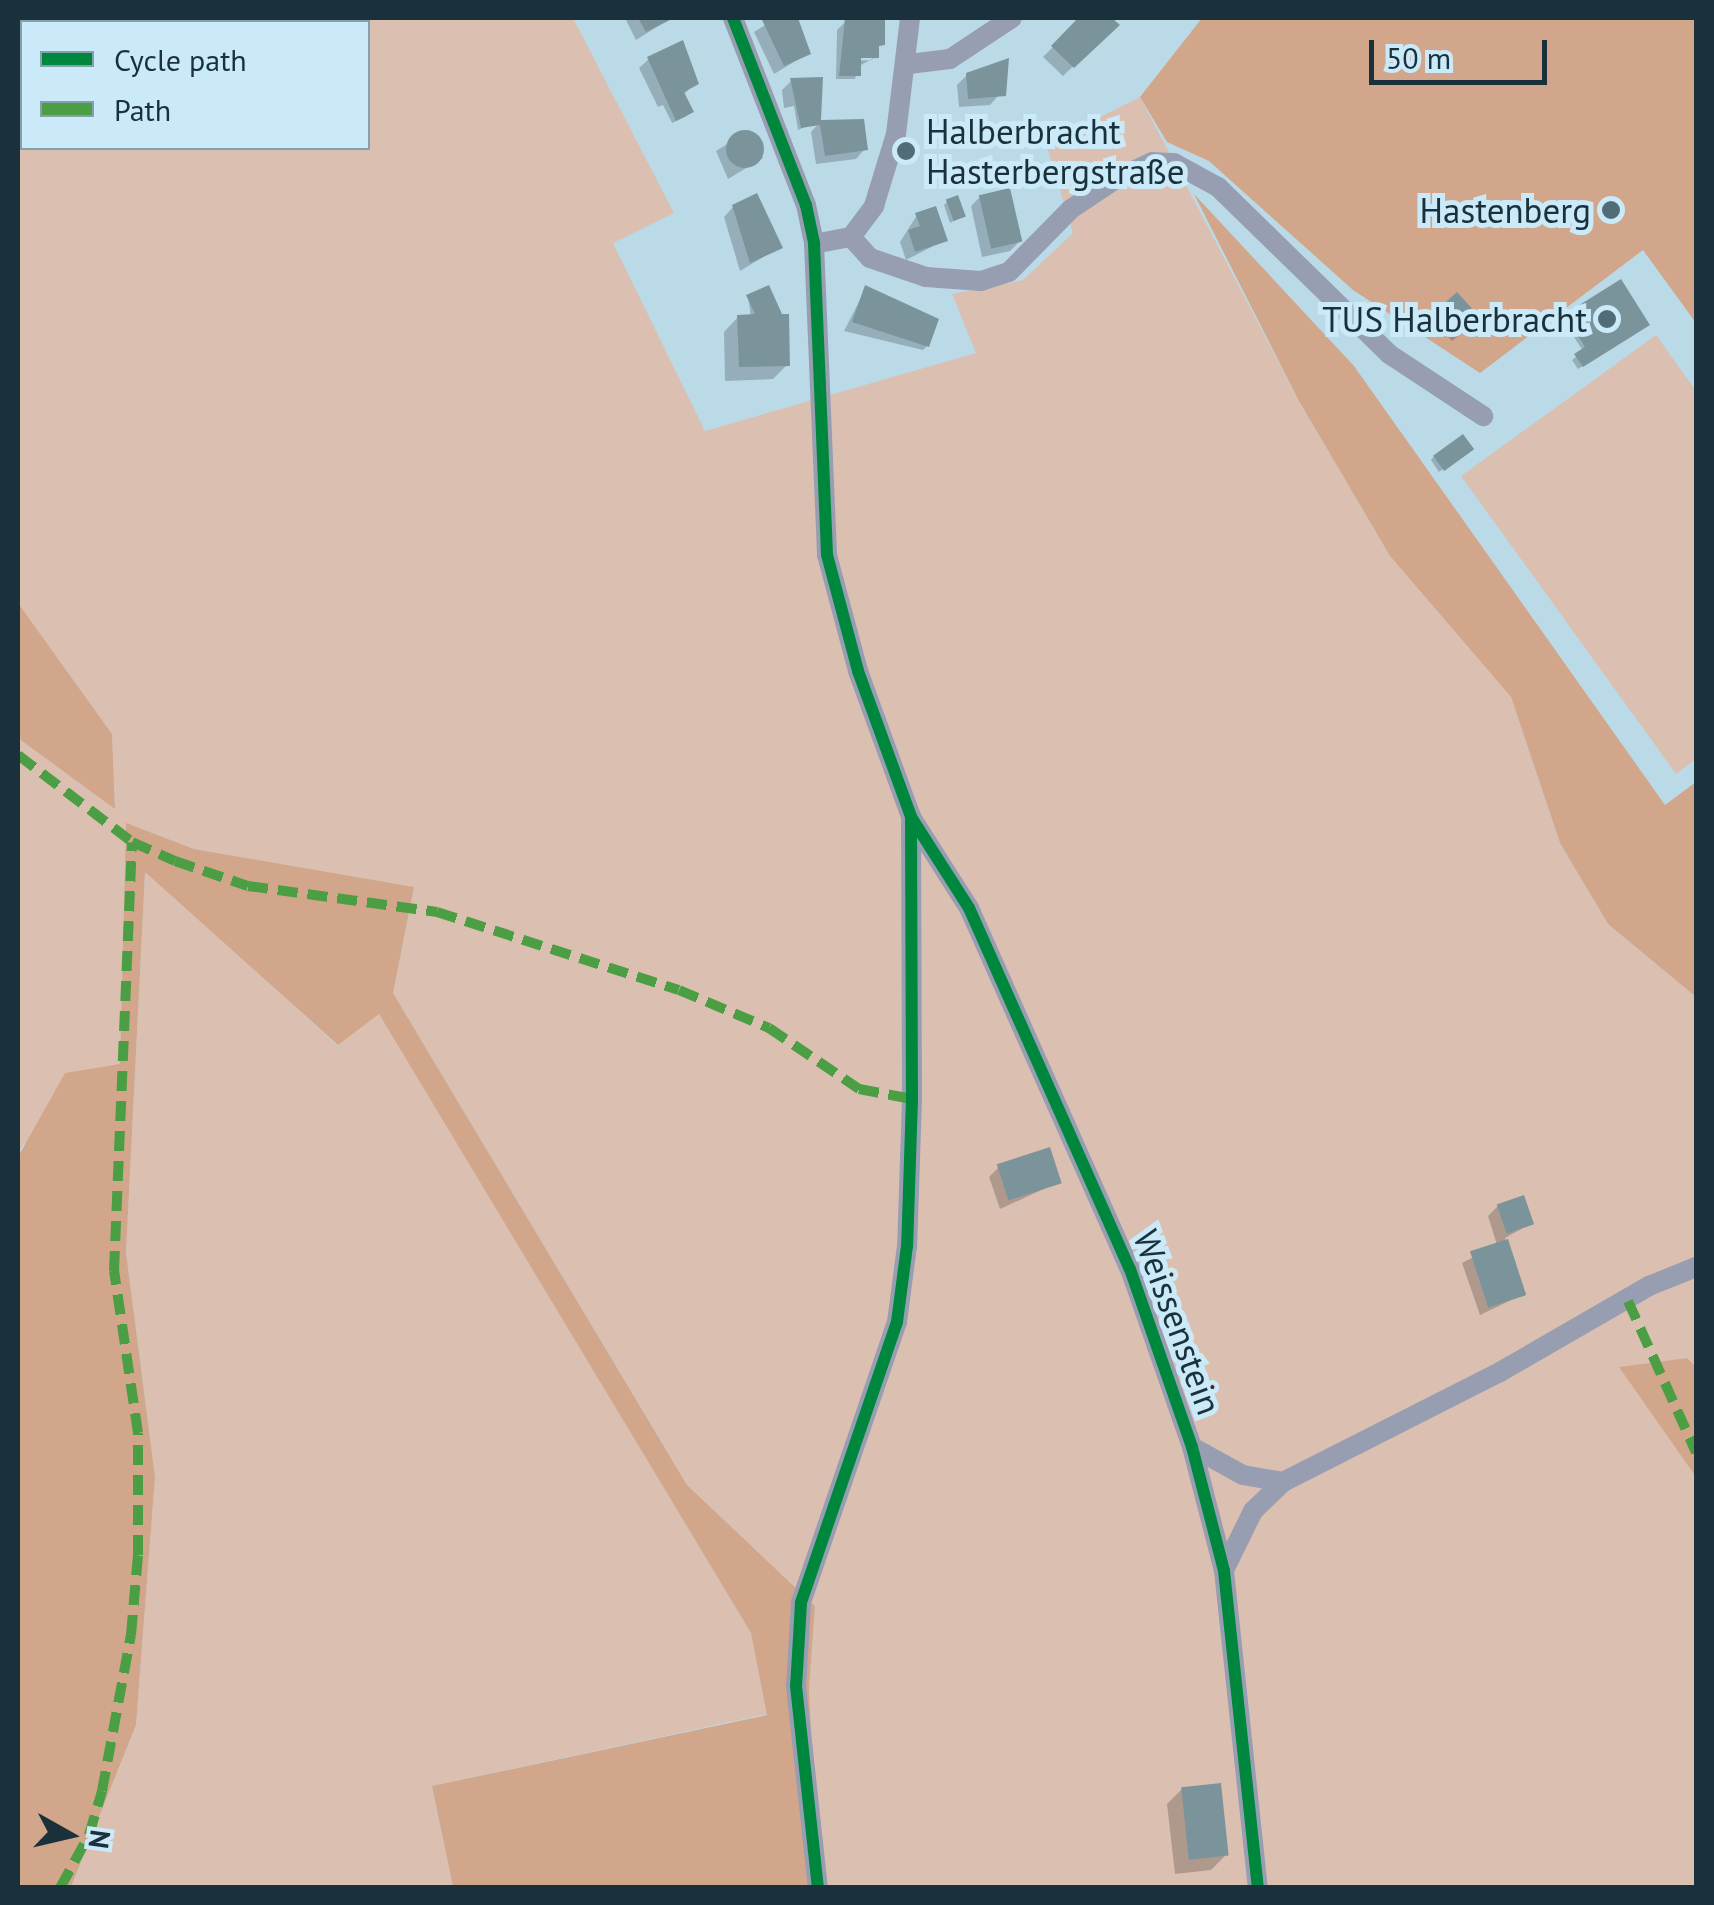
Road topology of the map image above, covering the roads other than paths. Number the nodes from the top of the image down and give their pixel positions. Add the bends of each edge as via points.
1 (733, 18) edge
2 (910, 18) edge
3 (1012, 18) edge
4 (909, 64) junction
5 (851, 237) junction
6 (814, 244) junction
7 (1483, 416) dead end
8 (911, 817) junction
9 (1696, 1267) edge
10 (1192, 1447) junction
11 (1283, 1482) junction
12 (1224, 1571) junction
13 (818, 1888) edge
14 (1258, 1888) edge

1 - 6 street via 792,158
2 - 4 street
3 - 4 street via 950,59
4 - 5 street via 874,206
5 - 6 street
5 - 7 street via 870,258 888,264 955,283 981,280 1009,272 1071,209 1116,179 1152,162 1174,163 1218,187 1389,354
6 - 8 street via 827,555 858,671
8 - 10 street, Weissenstein via 969,908 1130,1270
8 - 13 street via 915,969 908,1246 900,1303 802,1603 796,1686
9 - 11 street
10 - 11 street, Weissenstein via 1243,1474
10 - 12 street, Weissenstein
11 - 12 street via 1253,1511
12 - 14 street, Weissenstein

